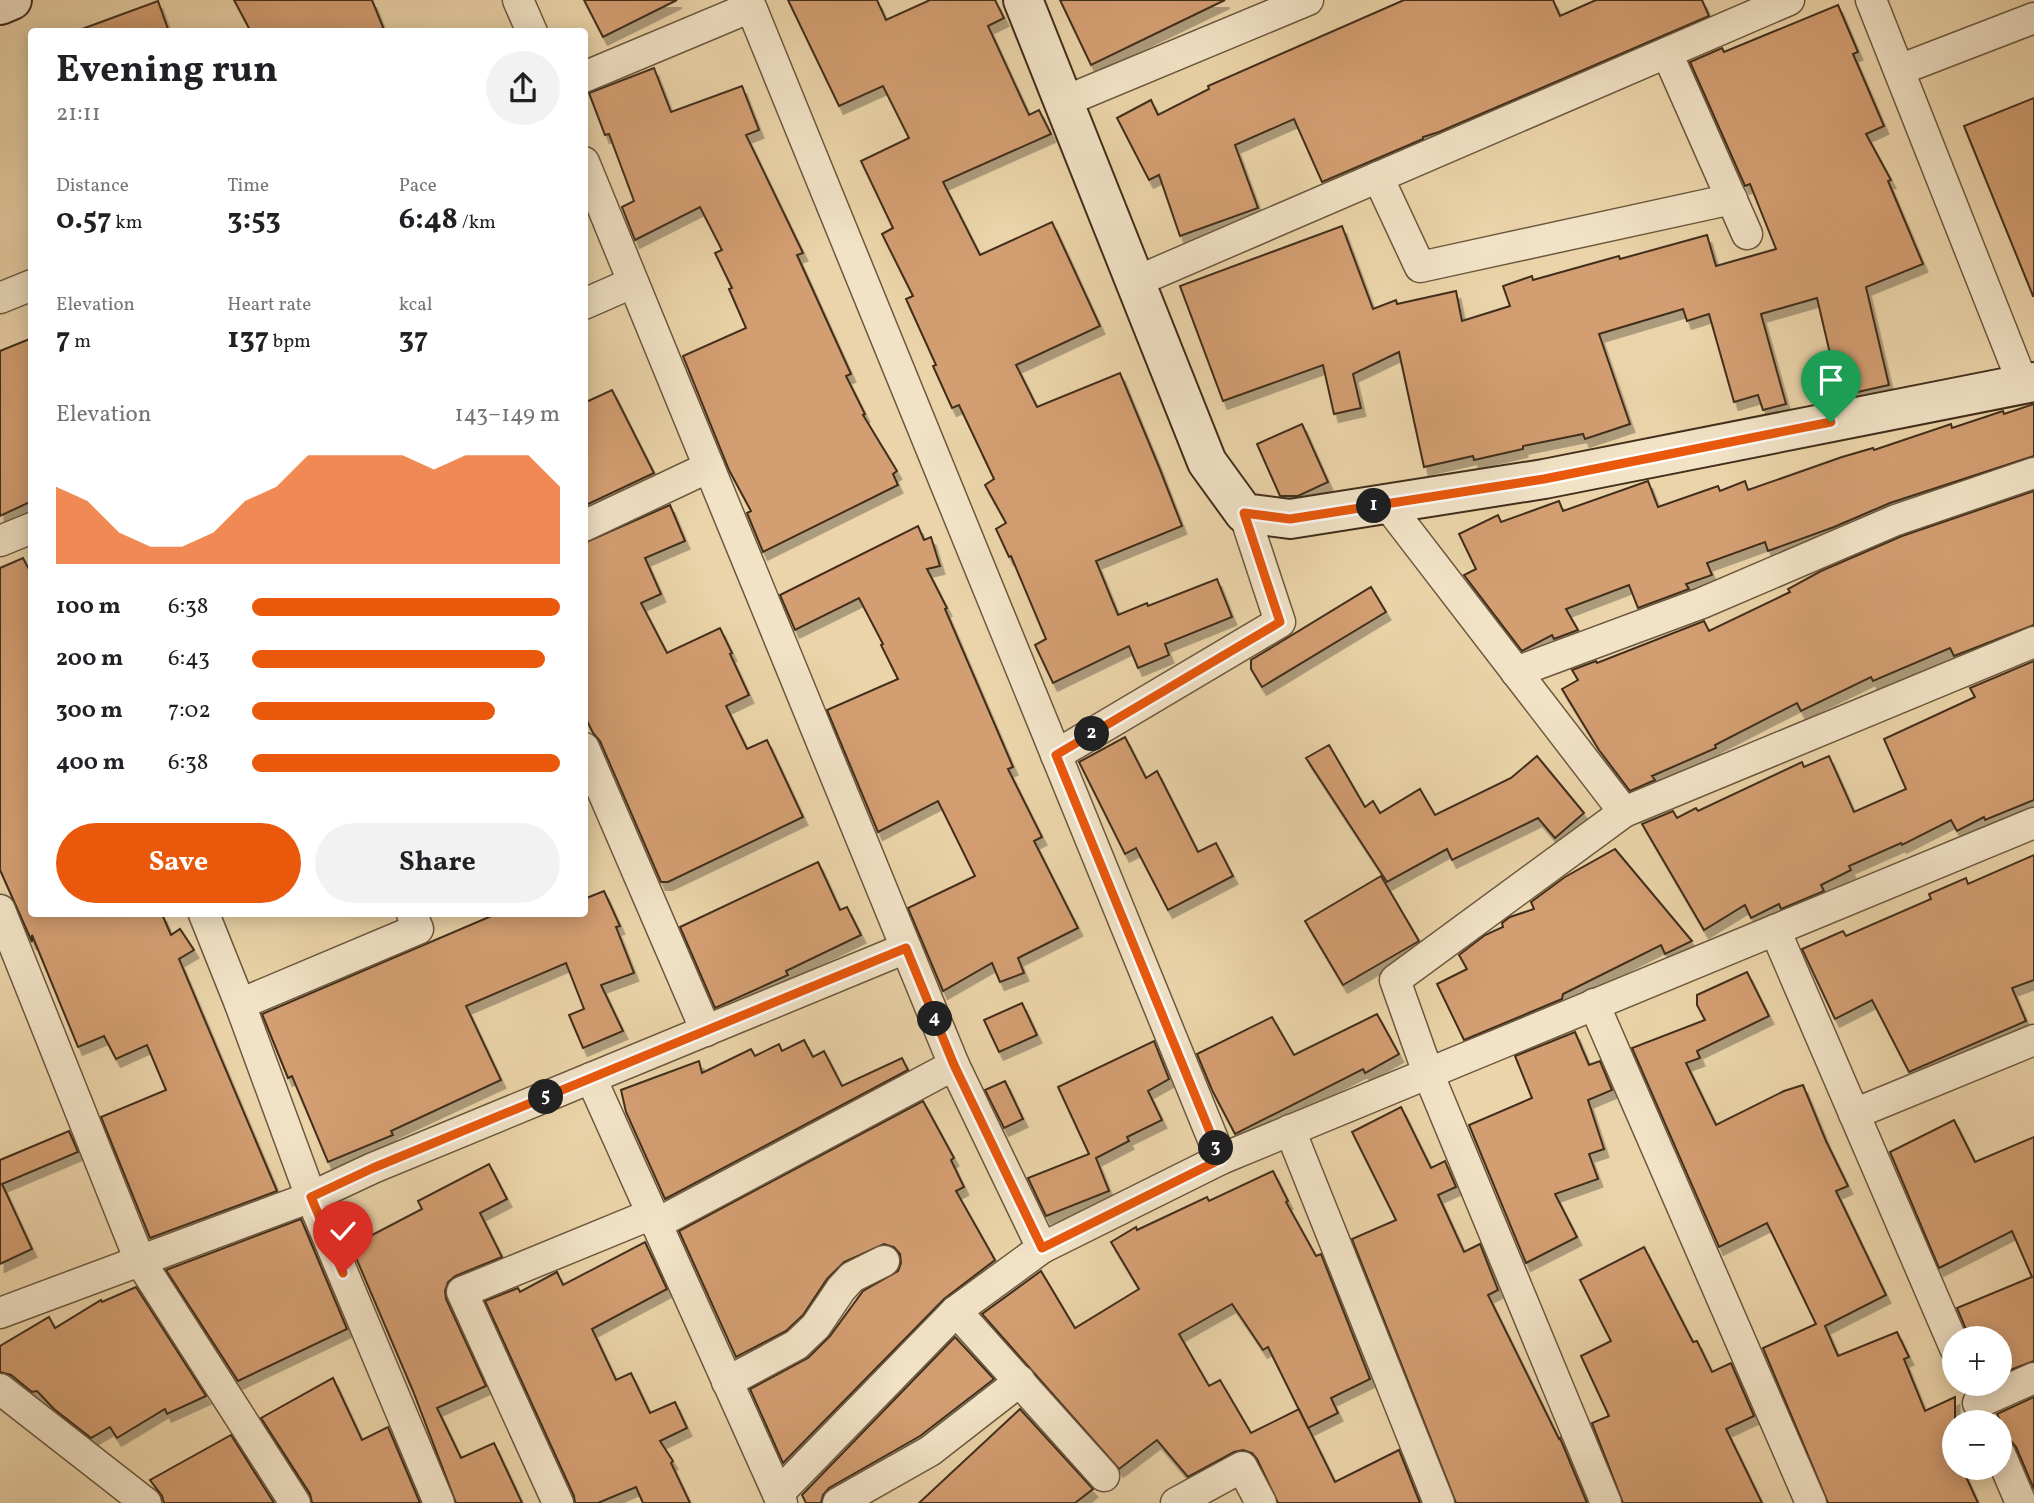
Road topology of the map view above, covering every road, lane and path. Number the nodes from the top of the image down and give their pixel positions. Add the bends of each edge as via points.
1 (12, 0) edge
2 (518, 0) edge
3 (1023, 0) edge
4 (1309, 0) edge
5 (1789, 0) edge
6 (1871, 0) edge
7 (0, 5) edge
8 (2034, 18) edge
9 (530, 28) edge
10 (1667, 53) junction
11 (1899, 70) junction
12 (588, 75) edge
13 (1063, 102) junction
14 (588, 172) edge
15 (1378, 177) junction
16 (1732, 199) junction
17 (1747, 234) dead end
18 (1135, 282) junction
19 (632, 283) junction
20 (28, 287) edge
21 (0, 298) edge
22 (588, 302) edge
23 (2028, 383) edge
24 (709, 467) junction
25 (2034, 473) edge
26 (1387, 504) junction
27 (1244, 513) junction
28 (588, 524) edge
29 (28, 530) edge
30 (0, 541) edge
31 (2034, 642) edge
32 (1516, 672) junction
33 (1056, 755) junction
34 (588, 757) edge
35 (1624, 812) junction
36 (2034, 823) edge
37 (0, 910) edge
38 (205, 917) edge
39 (413, 917) edge
40 (1775, 930) junction
41 (906, 948) junction
42 (240, 1004) junction
43 (1594, 1004) junction
44 (706, 1031) junction
45 (2034, 1040) edge
46 (954, 1065) junction
47 (1428, 1073) junction
48 (591, 1078) junction
49 (1854, 1114) junction
50 (1290, 1130) junction
51 (1221, 1159) junction
52 (311, 1197) junction
53 (654, 1219) junction
54 (1042, 1248) junction
55 (140, 1261) junction
56 (884, 1261) dead end
57 (956, 1311) junction
58 (0, 1313) edge
59 (1945, 1326) edge
60 (2034, 1378) edge
61 (1020, 1381) junction
62 (727, 1382) junction
63 (0, 1389) edge
64 (1978, 1403) edge
65 (1104, 1476) dead end
66 (2011, 1480) edge
67 (780, 1499) edge
68 (146, 1503) edge
69 (295, 1503) edge
70 (439, 1503) edge
71 (558, 1503) edge
72 (838, 1503) edge
73 (1176, 1503) edge
74 (1261, 1503) edge
75 (1439, 1503) edge
76 (1606, 1503) edge
77 (1811, 1503) edge
78 (2021, 1503) edge

1 - 7 street
2 - 9 street
3 - 13 street
4 - 13 street
5 - 10 street
6 - 11 street
8 - 11 street
10 - 15 street
10 - 16 street
11 - 23 street
12 - 33 street via 751,7
13 - 18 street
14 - 19 street
15 - 16 street via 1420,267
15 - 18 street
16 - 17 street
18 - 27 street via 1207,462
19 - 22 street
19 - 24 street
20 - 21 street
23 - 26 street via 1544,479
24 - 28 street
24 - 41 street
25 - 32 street via 1896,520 1702,603
26 - 27 street via 1290,519
26 - 32 street
27 - 33 street via 1280,622
29 - 30 street
31 - 35 street
32 - 35 street
33 - 51 street
34 - 44 street
35 - 47 street via 1395,980
36 - 40 street
37 - 55 street
38 - 42 street
39 - 42 street via 418,929
40 - 43 street
40 - 49 street
41 - 44 street
41 - 46 street
42 - 52 street
43 - 47 street
43 - 77 street
44 - 48 street
45 - 49 street
46 - 53 street
46 - 54 street
47 - 50 street
47 - 76 street
48 - 52 street
48 - 53 street
49 - 59 street
50 - 51 street
50 - 75 street
51 - 54 street
52 - 55 street
52 - 70 street
53 - 62 street
53 - 71 street via 462,1292
54 - 57 street
55 - 58 street
55 - 69 street
56 - 62 street via 852,1278 796,1345
57 - 61 street
57 - 67 street
60 - 64 street
61 - 65 street
61 - 72 street via 930,1451
62 - 67 street
63 - 68 street
66 - 78 street
73 - 74 street via 1242,1467

